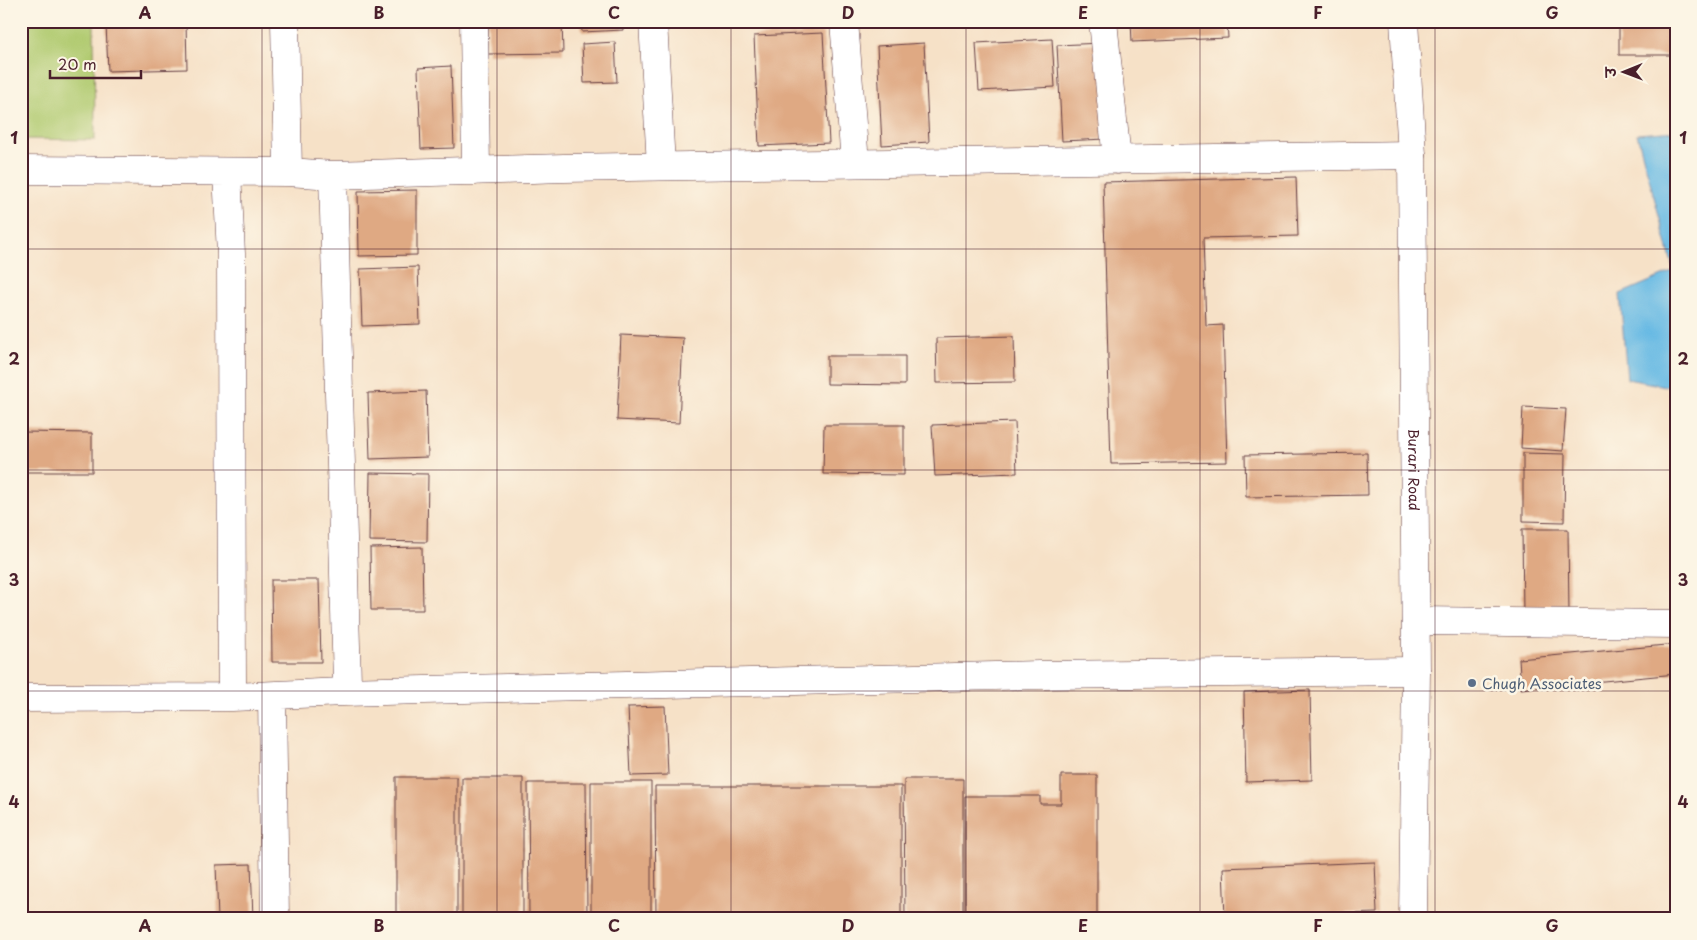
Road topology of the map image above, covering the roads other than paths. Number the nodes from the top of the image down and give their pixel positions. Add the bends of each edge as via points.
1 (285, 21) edge
2 (474, 21) edge
3 (653, 21) edge
4 (844, 21) edge
5 (1103, 21) edge
6 (1404, 21) edge
7 (1412, 154) junction
8 (1117, 160) junction
9 (854, 163) junction
10 (661, 166) junction
11 (21, 170) edge
12 (476, 171) junction
13 (227, 172) junction
14 (288, 172) junction
15 (333, 175) junction
16 (1416, 621) junction
17 (1676, 624) edge
18 (1416, 671) junction
19 (343, 692) junction
20 (272, 696) junction
21 (232, 697) junction
22 (21, 698) edge
23 (275, 919) edge
24 (1413, 919) edge

1 - 14 street
2 - 12 street
3 - 10 street
4 - 9 street
5 - 8 street
6 - 7 street, Burari Road
7 - 8 street
7 - 16 street, Burari Road
8 - 9 street
9 - 10 street
10 - 12 street
11 - 13 street
12 - 15 street
13 - 14 street
13 - 21 street via 231,254
14 - 15 street
15 - 19 street via 346,684
16 - 17 street
16 - 18 street, Burari Road
18 - 19 street via 1039,675
18 - 24 street, Burari Road
19 - 20 street
20 - 21 street
20 - 23 street
21 - 22 street

